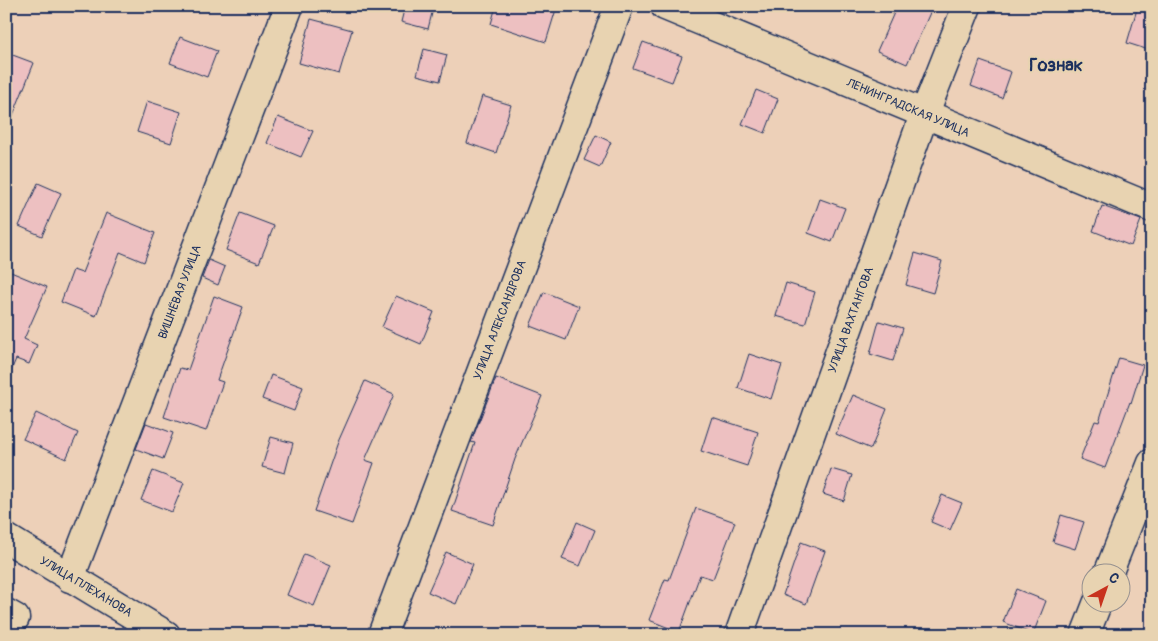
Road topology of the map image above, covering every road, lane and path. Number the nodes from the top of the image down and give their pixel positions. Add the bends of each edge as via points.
1 (289, 6) edge
2 (619, 6) edge
3 (665, 6) edge
4 (967, 6) edge
5 (924, 115) junction
6 (1152, 208) edge
7 (1152, 462) edge
8 (6, 538) edge
9 (1112, 564) edge
10 (70, 578) junction
11 (1093, 614) edge
12 (166, 635) edge
13 (382, 635) edge
14 (740, 635) edge
15 (1084, 635) edge

1 - 10 street, ВИШНЁВАЯ УЛИЦА
2 - 13 street, УЛИЦА АЛЕКСАНДРОВА
3 - 5 street, ЛЕНИНГРАДСКАЯ УЛИЦА
4 - 5 street, УЛИЦА ВАХТАНГОВА
5 - 6 street, ЛЕНИНГРАДСКАЯ УЛИЦА
5 - 14 street, УЛИЦА ВАХТАНГОВА
7 - 9 street
8 - 10 street, УЛИЦА ПЛЕХАНОВА
10 - 12 street, УЛИЦА ПЛЕХАНОВА
11 - 15 street

